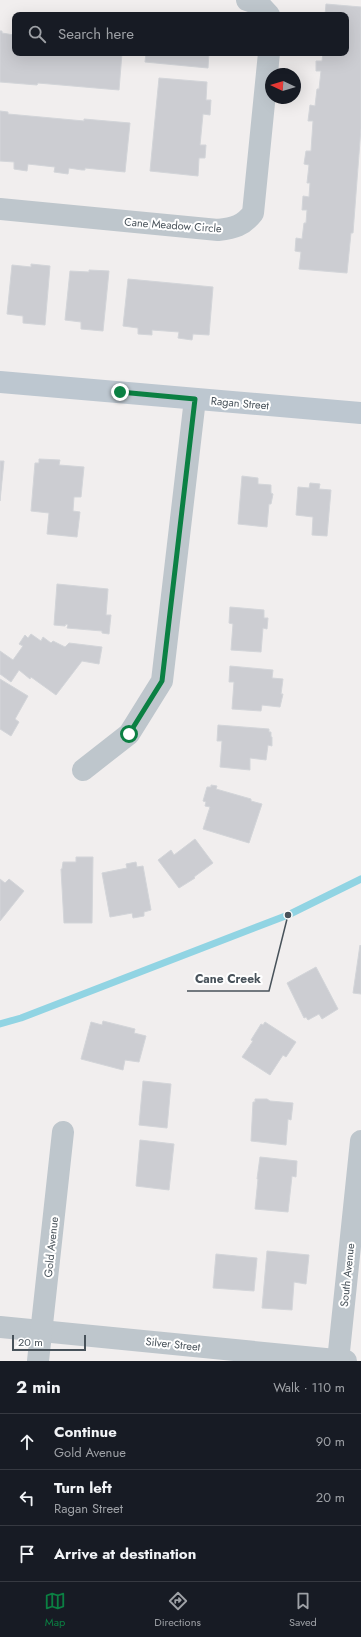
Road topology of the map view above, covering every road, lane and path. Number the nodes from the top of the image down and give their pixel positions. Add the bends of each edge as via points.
1 (247, 0) edge
2 (266, 12) edge
3 (269, 56) edge
4 (0, 209) edge
5 (0, 382) edge
6 (195, 399) junction
7 (361, 413) edge
8 (83, 770) dead end
9 (63, 1132) dead end
10 (361, 1141) edge
11 (0, 1327) edge
12 (41, 1331) junction
13 (38, 1361) edge
14 (340, 1361) edge

1 - 2 street via 259,4
3 - 4 street, Cane Meadow Circle via 253,213 247,221 233,228 218,230
5 - 6 street, Ragan Street
6 - 7 street, Ragan Street
6 - 8 street via 162,681 129,734
9 - 12 street, Gold Avenue
10 - 14 street, South Avenue
11 - 12 street, Silver Street
12 - 13 street, Gold Avenue
12 - 14 street, Silver Street

